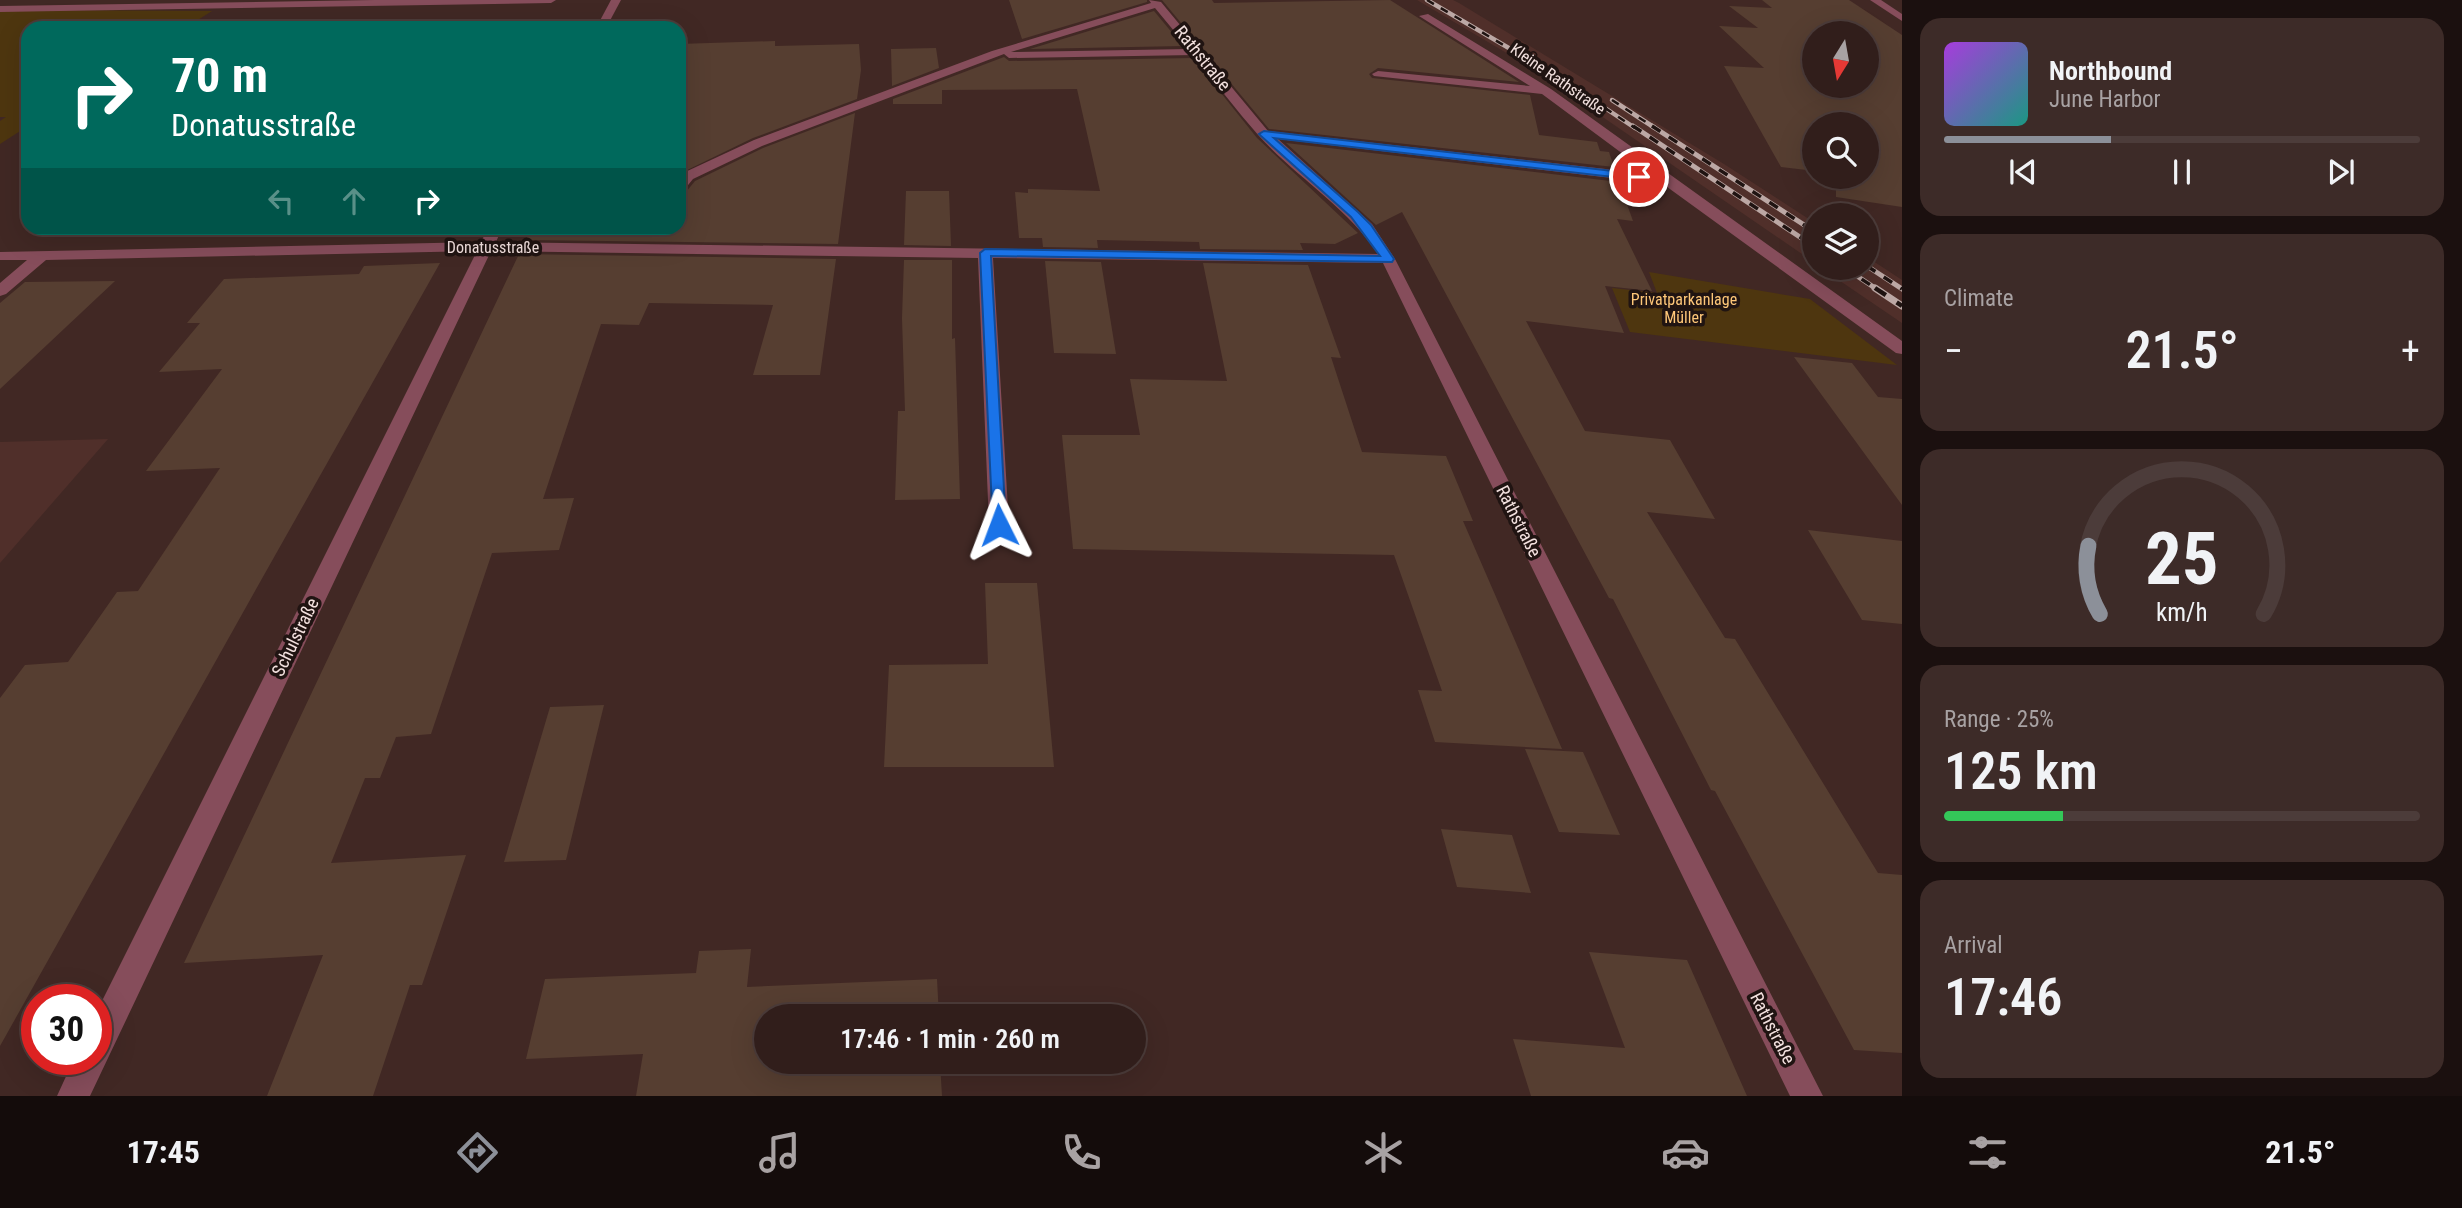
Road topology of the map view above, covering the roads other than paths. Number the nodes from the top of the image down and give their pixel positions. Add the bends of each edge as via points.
1 (551, 0) edge
2 (616, 0) edge
3 (1875, 0) edge
4 (1156, 2) edge
5 (190, 4) edge
6 (0, 9) edge
7 (1424, 16) dead end
8 (1902, 18) edge
9 (605, 21) edge
10 (1199, 52) junction
11 (996, 53) junction
12 (1378, 74) dead end
13 (1549, 91) junction
14 (1264, 134) junction
15 (686, 178) edge
16 (1667, 180) junction
17 (490, 237) edge
18 (985, 253) junction
19 (42, 255) junction
20 (0, 256) edge
21 (1388, 259) junction
22 (0, 291) edge
23 (1902, 349) edge
24 (999, 525) dead end
25 (112, 1014) edge
26 (83, 1075) edge
27 (72, 1096) edge
28 (1807, 1096) edge

1 - 5 street
2 - 9 street
3 - 8 street
4 - 10 street, Rathstraße
4 - 11 street
5 - 6 street
7 - 13 street, Kleine Rathstraße
10 - 11 street
10 - 14 street, Rathstraße
11 - 15 street via 729,155
12 - 13 street
13 - 16 street, Kleine Rathstraße
14 - 16 street, Kleine Rathstraße
14 - 21 street, Rathstraße via 1359,219
16 - 23 street, Kleine Rathstraße
17 - 18 street, Donatusstraße
17 - 19 street, Donatusstraße
17 - 25 street, Schulstraße
18 - 21 street, Donatusstraße
18 - 24 street
19 - 20 street, Donatusstraße
19 - 22 street
21 - 28 street, Rathstraße
26 - 27 street

